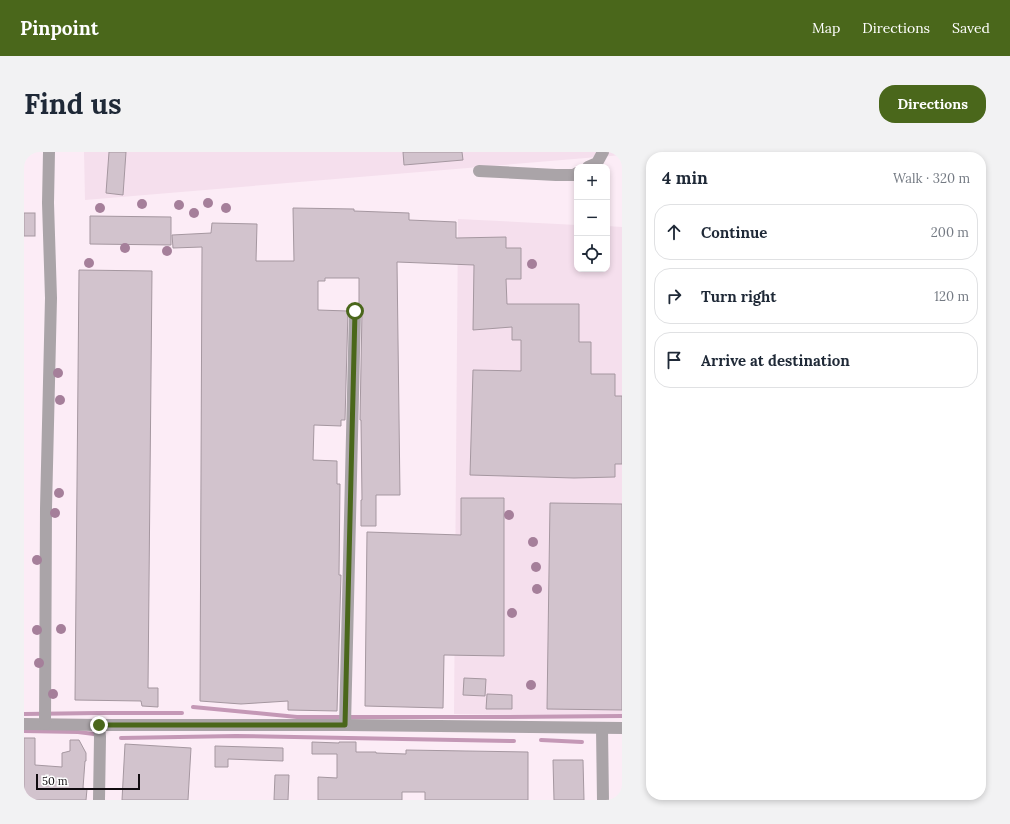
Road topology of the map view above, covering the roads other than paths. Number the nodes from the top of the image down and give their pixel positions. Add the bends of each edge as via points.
1 (50, 152) edge
2 (602, 152) edge
3 (593, 164) edge
4 (479, 171) dead end
5 (574, 174) edge
6 (355, 311) dead end
7 (24, 724) edge
8 (45, 724) junction
9 (99, 725) junction
10 (345, 725) junction
11 (602, 728) junction
12 (622, 728) edge
13 (99, 800) edge
14 (603, 800) edge

1 - 8 street via 48,204 51,298 46,508
2 - 3 street
4 - 5 street
6 - 10 street
7 - 8 street
8 - 9 street
9 - 10 street
9 - 13 street
10 - 11 street
11 - 12 street
11 - 14 street

